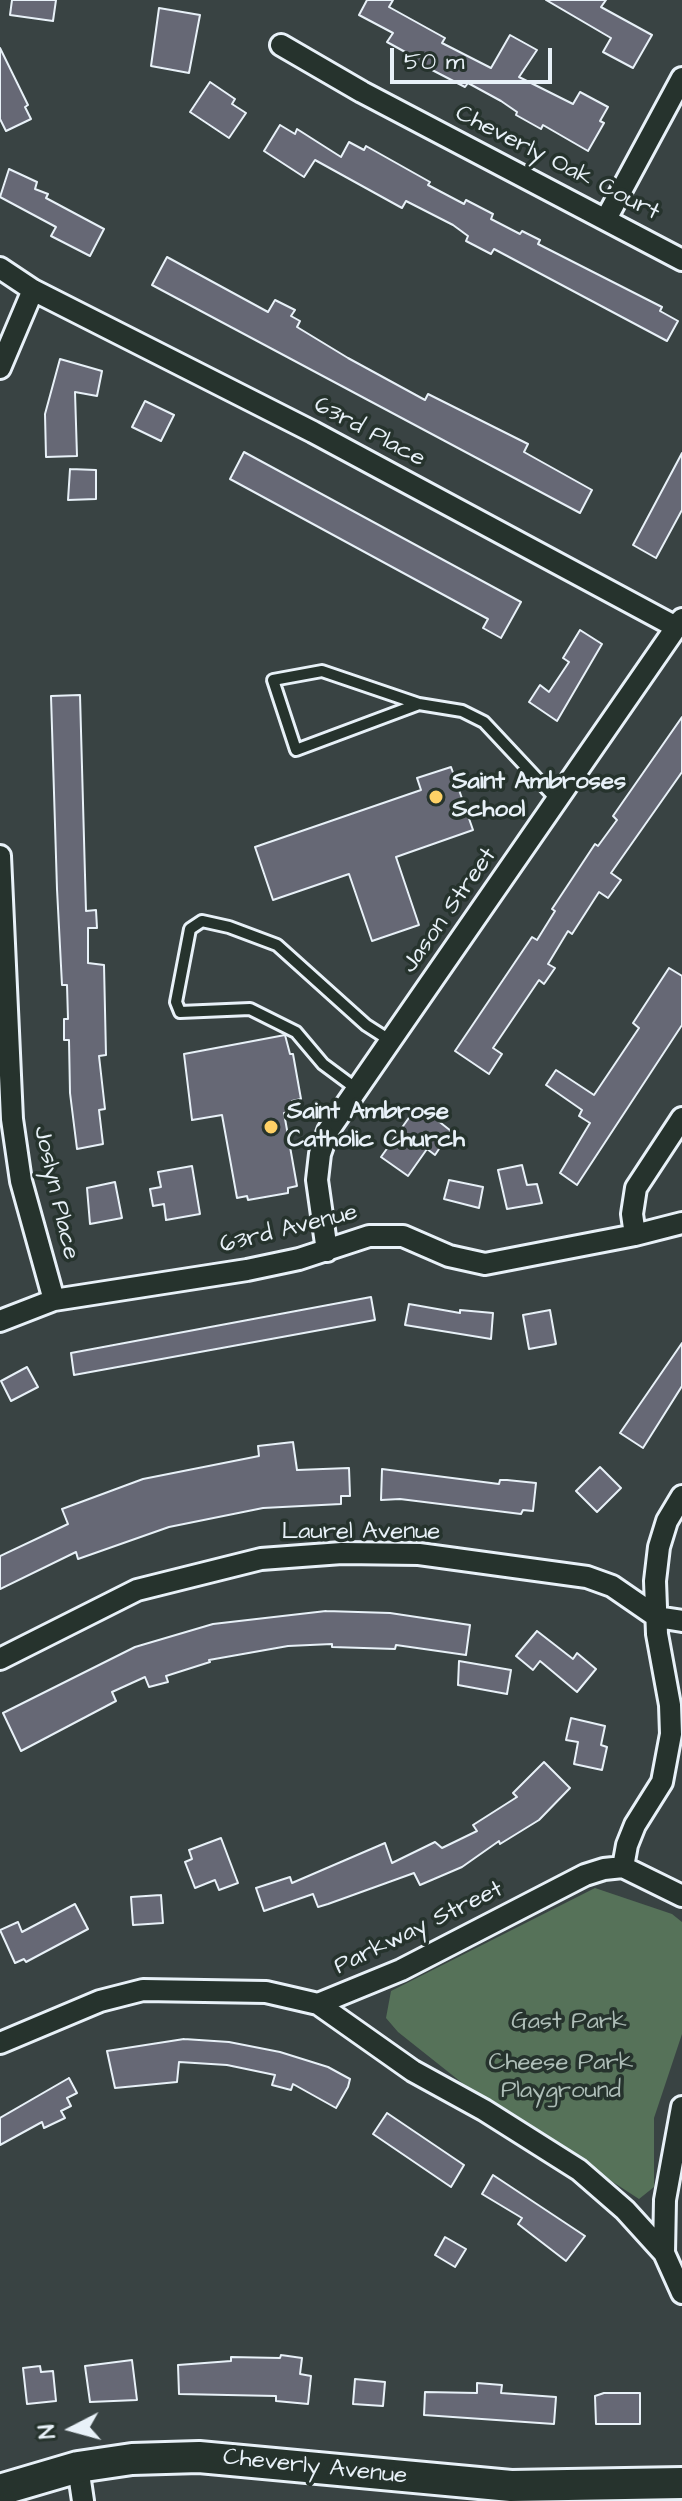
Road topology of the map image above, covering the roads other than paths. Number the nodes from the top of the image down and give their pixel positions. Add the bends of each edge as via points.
1 (281, 45) dead end
2 (682, 78) edge
3 (607, 217) junction
4 (682, 260) edge
5 (0, 268) edge
6 (33, 290) junction
7 (0, 368) edge
8 (679, 623) edge
9 (419, 704) junction
10 (558, 801) junction
11 (0, 856) edge
12 (391, 1041) junction
13 (358, 1090) junction
14 (682, 1118) edge
15 (682, 1223) edge
16 (635, 1235) junction
17 (327, 1251) junction
18 (54, 1300) junction
19 (0, 1321) edge
20 (682, 1496) edge
21 (657, 1617) junction
22 (682, 1621) edge
23 (0, 1659) edge
24 (623, 1867) junction
25 (682, 1896) edge
26 (318, 2004) junction
27 (0, 2043) edge
28 (682, 2107) edge
29 (664, 2253) junction
30 (682, 2293) edge
31 (78, 2467) junction
32 (682, 2482) edge
33 (0, 2490) edge
34 (83, 2501) edge

1 - 3 street, Cheverly Oak Court
2 - 3 street
3 - 4 street, Cheverly Oak Court
5 - 6 street, 63rd Place
6 - 7 street
6 - 8 street, 63rd Place
8 - 10 street, Jason Street
9 - 9 lane via 296,750 273,680 322,671
9 - 10 lane via 462,711 484,722
10 - 12 street, Jason Street
11 - 18 street, Joslyn Place via 12,1119 21,1181
12 - 13 street, Jason Street
12 - 13 lane via 277,945 202,921 190,929 176,1002 180,1012 250,1009 296,1032 323,1064
13 - 17 street, Jason Street via 328,1131 320,1154 319,1207
14 - 16 street via 636,1188
15 - 16 street, 63rd Avenue
16 - 17 street, 63rd Avenue via 485,1264 389,1234
17 - 18 street, 63rd Avenue via 247,1270
18 - 19 street, 63rd Avenue
20 - 21 street via 659,1547
21 - 22 street, Laurel Avenue
21 - 23 street, Laurel Avenue via 612,1586 587,1577 419,1554 342,1553 261,1559 137,1590
21 - 24 street via 671,1734 662,1782 635,1825
24 - 25 street
24 - 26 street, Parkway Street via 585,1875 429,1956
26 - 27 street, Parkway Street via 266,1992 143,1990 100,2001
26 - 29 street via 413,2071 579,2170
28 - 29 street via 665,2200
29 - 30 street
31 - 32 street, Cheverly Avenue via 199,2457 511,2486
31 - 33 street, Cheverly Avenue
31 - 34 street

